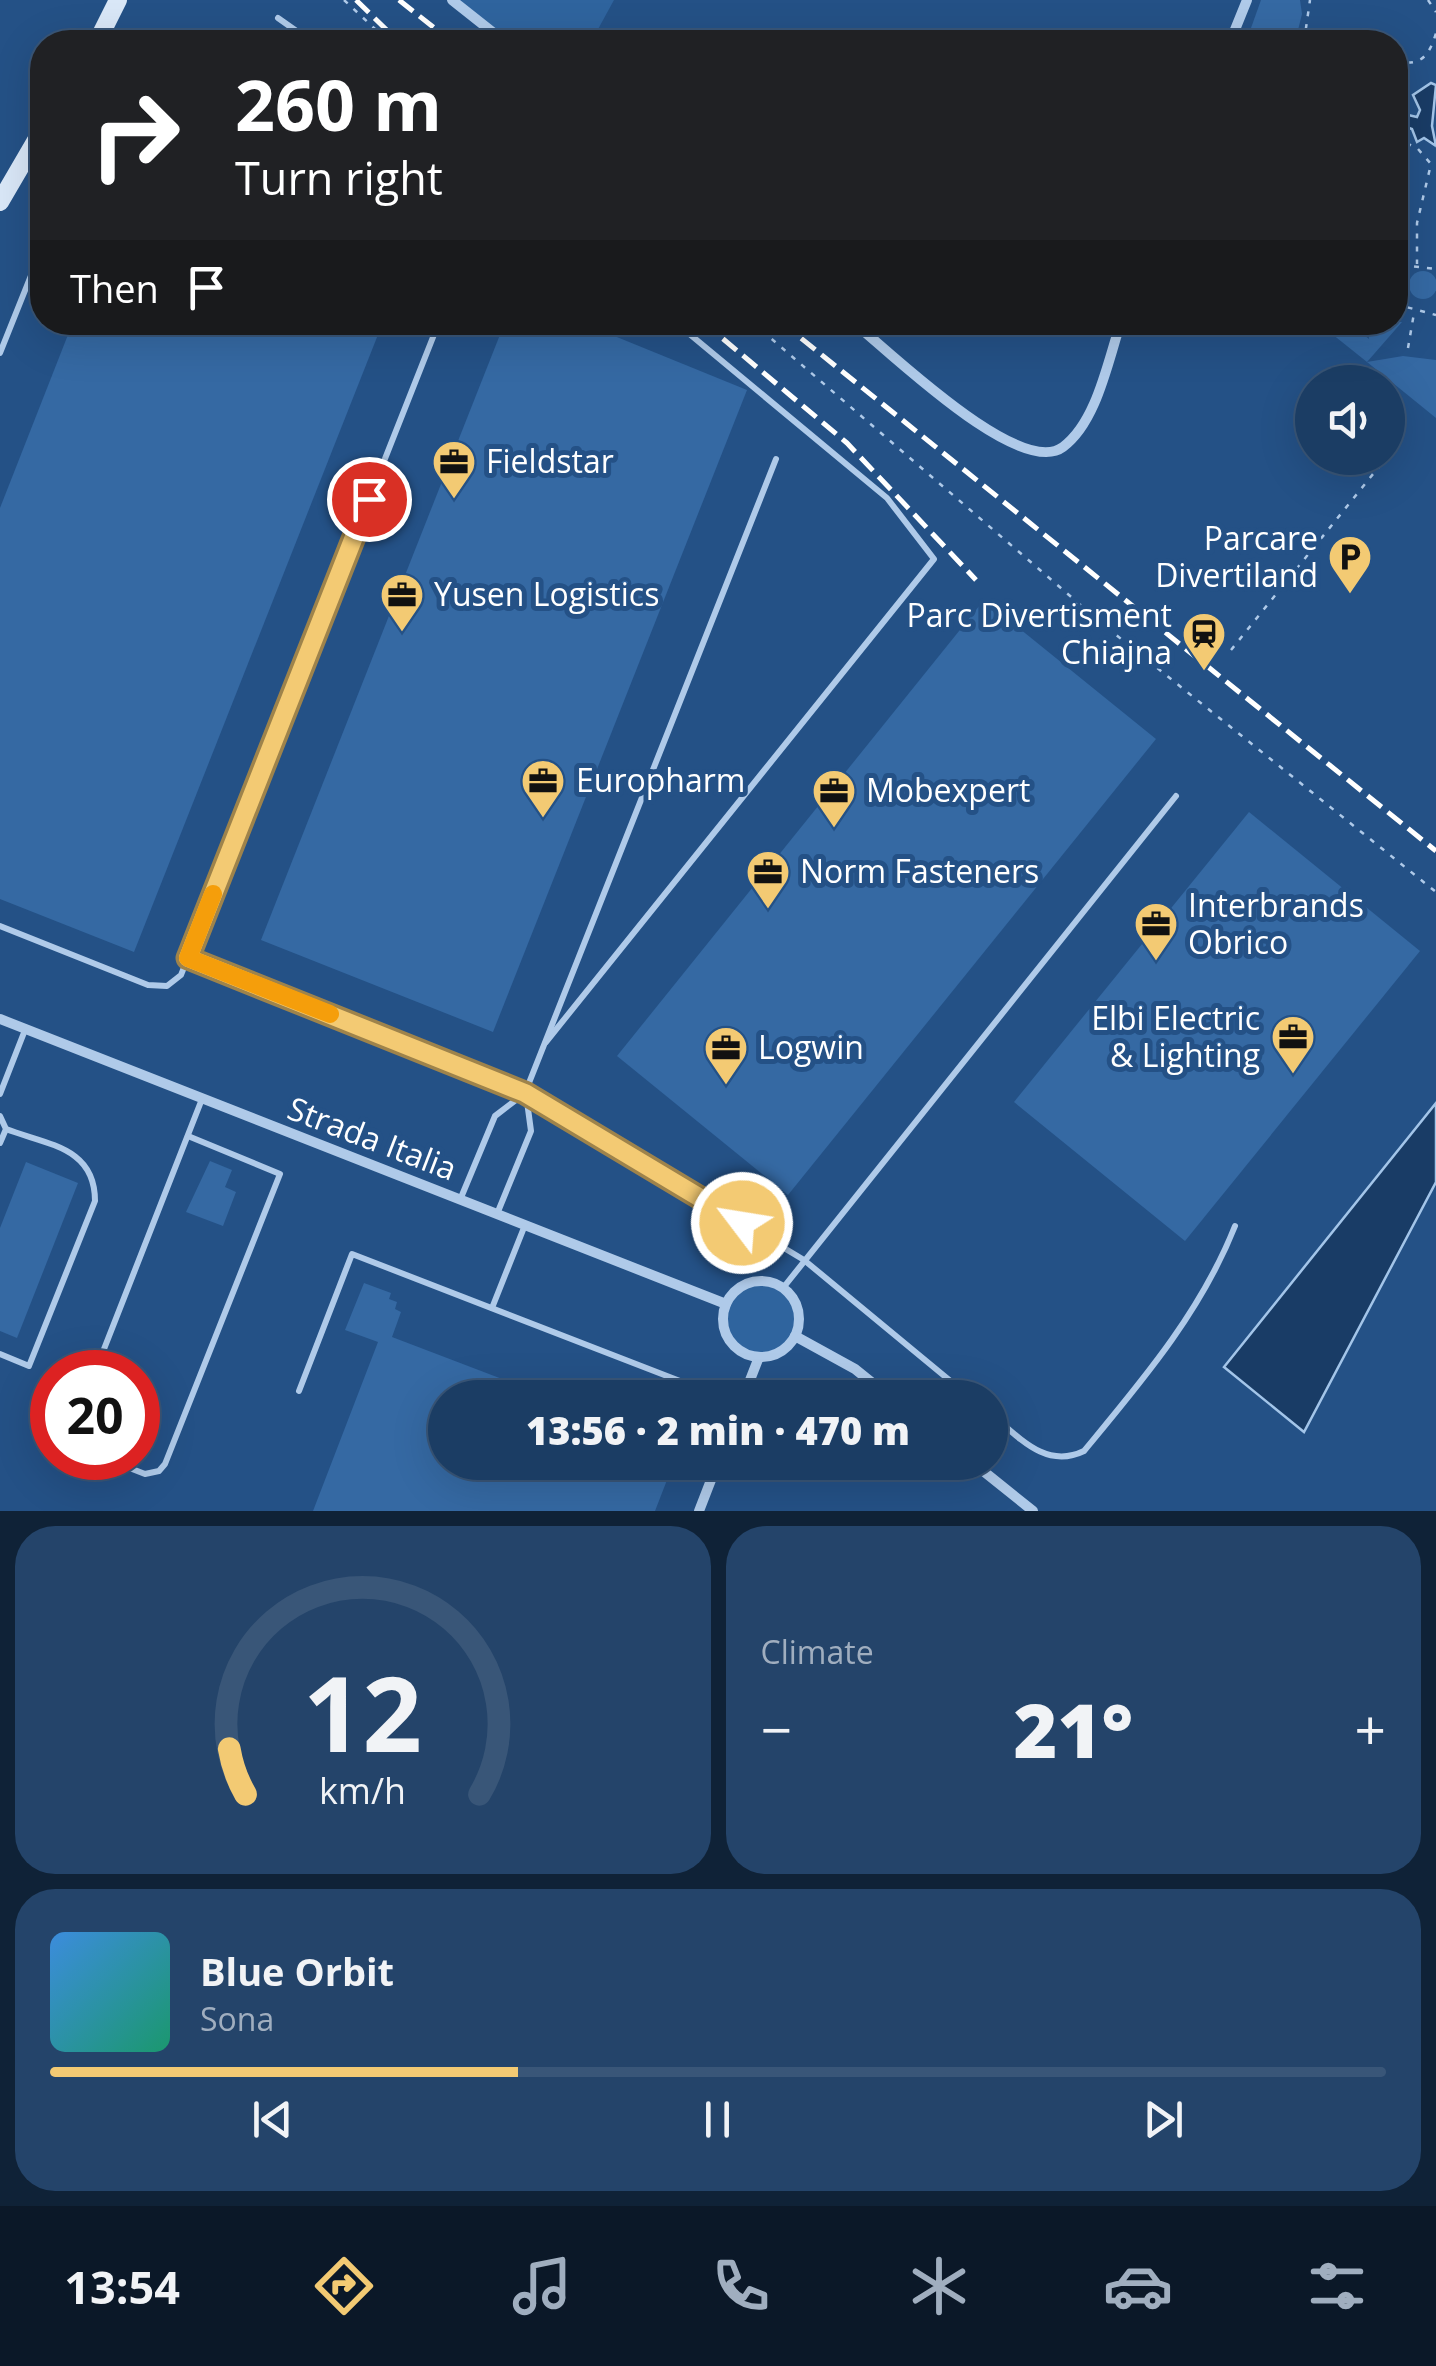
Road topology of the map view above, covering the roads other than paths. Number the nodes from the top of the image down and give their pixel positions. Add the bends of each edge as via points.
1 (118, 0) edge
2 (452, 0) edge
3 (1247, 0) edge
4 (278, 18) dead end
5 (103, 30) edge
6 (295, 30) edge
7 (490, 30) edge
8 (1235, 30) edge
9 (30, 151) edge
10 (0, 202) edge
11 (30, 278) edge
12 (434, 335) edge
13 (692, 335) edge
14 (870, 335) edge
15 (1116, 335) edge
16 (0, 353) edge
17 (776, 459) dead end
18 (1176, 796) dead end
19 (0, 926) edge
20 (188, 958) junction
21 (0, 1019) edge
22 (26, 1029) junction
23 (546, 1042) junction
24 (525, 1093) junction
25 (0, 1094) edge
26 (202, 1099) junction
27 (0, 1116) edge
28 (6, 1129) junction
29 (188, 1136) junction
30 (0, 1143) edge
31 (460, 1200) junction
32 (496, 1214) junction
33 (525, 1226) junction
34 (1234, 1226) dead end
35 (804, 1260) junction
36 (783, 1288) junction
37 (726, 1304) junction
38 (492, 1308) junction
39 (796, 1336) junction
40 (104, 1350) edge
41 (0, 1354) edge
42 (760, 1357) junction
43 (677, 1380) edge
44 (751, 1380) edge
45 (868, 1380) edge
46 (949, 1380) edge
47 (299, 1391) dead end
48 (1008, 1427) edge
49 (160, 1471) edge
50 (711, 1480) edge
51 (994, 1480) edge
52 (698, 1511) edge
53 (1033, 1511) edge

1 - 5 main road
2 - 7 street
3 - 8 street
4 - 6 lane
9 - 10 main road
11 - 16 lane
12 - 20 lane
13 - 23 lane via 887,498 934,559
14 - 15 street via 996,436 1040,453 1062,448 1081,424
17 - 23 lane
18 - 35 lane
19 - 20 lane via 158,987 175,982
20 - 24 lane
21 - 22 street, Strada Italia
22 - 25 lane
22 - 26 street, Strada Italia
23 - 24 lane
24 - 31 lane via 495,1116
24 - 32 lane via 531,1131
24 - 35 lane
26 - 29 lane
26 - 31 street, Strada Italia
27 - 28 lane
28 - 30 lane
28 - 41 lane via 82,1158 93,1175 95,1201 29,1366
29 - 40 lane
29 - 49 lane via 280,1174
31 - 32 street, Strada Italia
32 - 33 street, Strada Italia
33 - 37 street, Strada Italia
33 - 38 lane
34 - 48 lane via 1164,1355 1084,1450 1065,1457 1044,1454
35 - 36 lane
35 - 46 lane
36 - 37 street via 750,1282
36 - 39 street via 799,1314
37 - 42 street via 726,1335 740,1351
38 - 43 lane
38 - 47 lane via 352,1254
39 - 42 street via 781,1352
39 - 45 street
42 - 44 street
50 - 52 street
51 - 53 street

